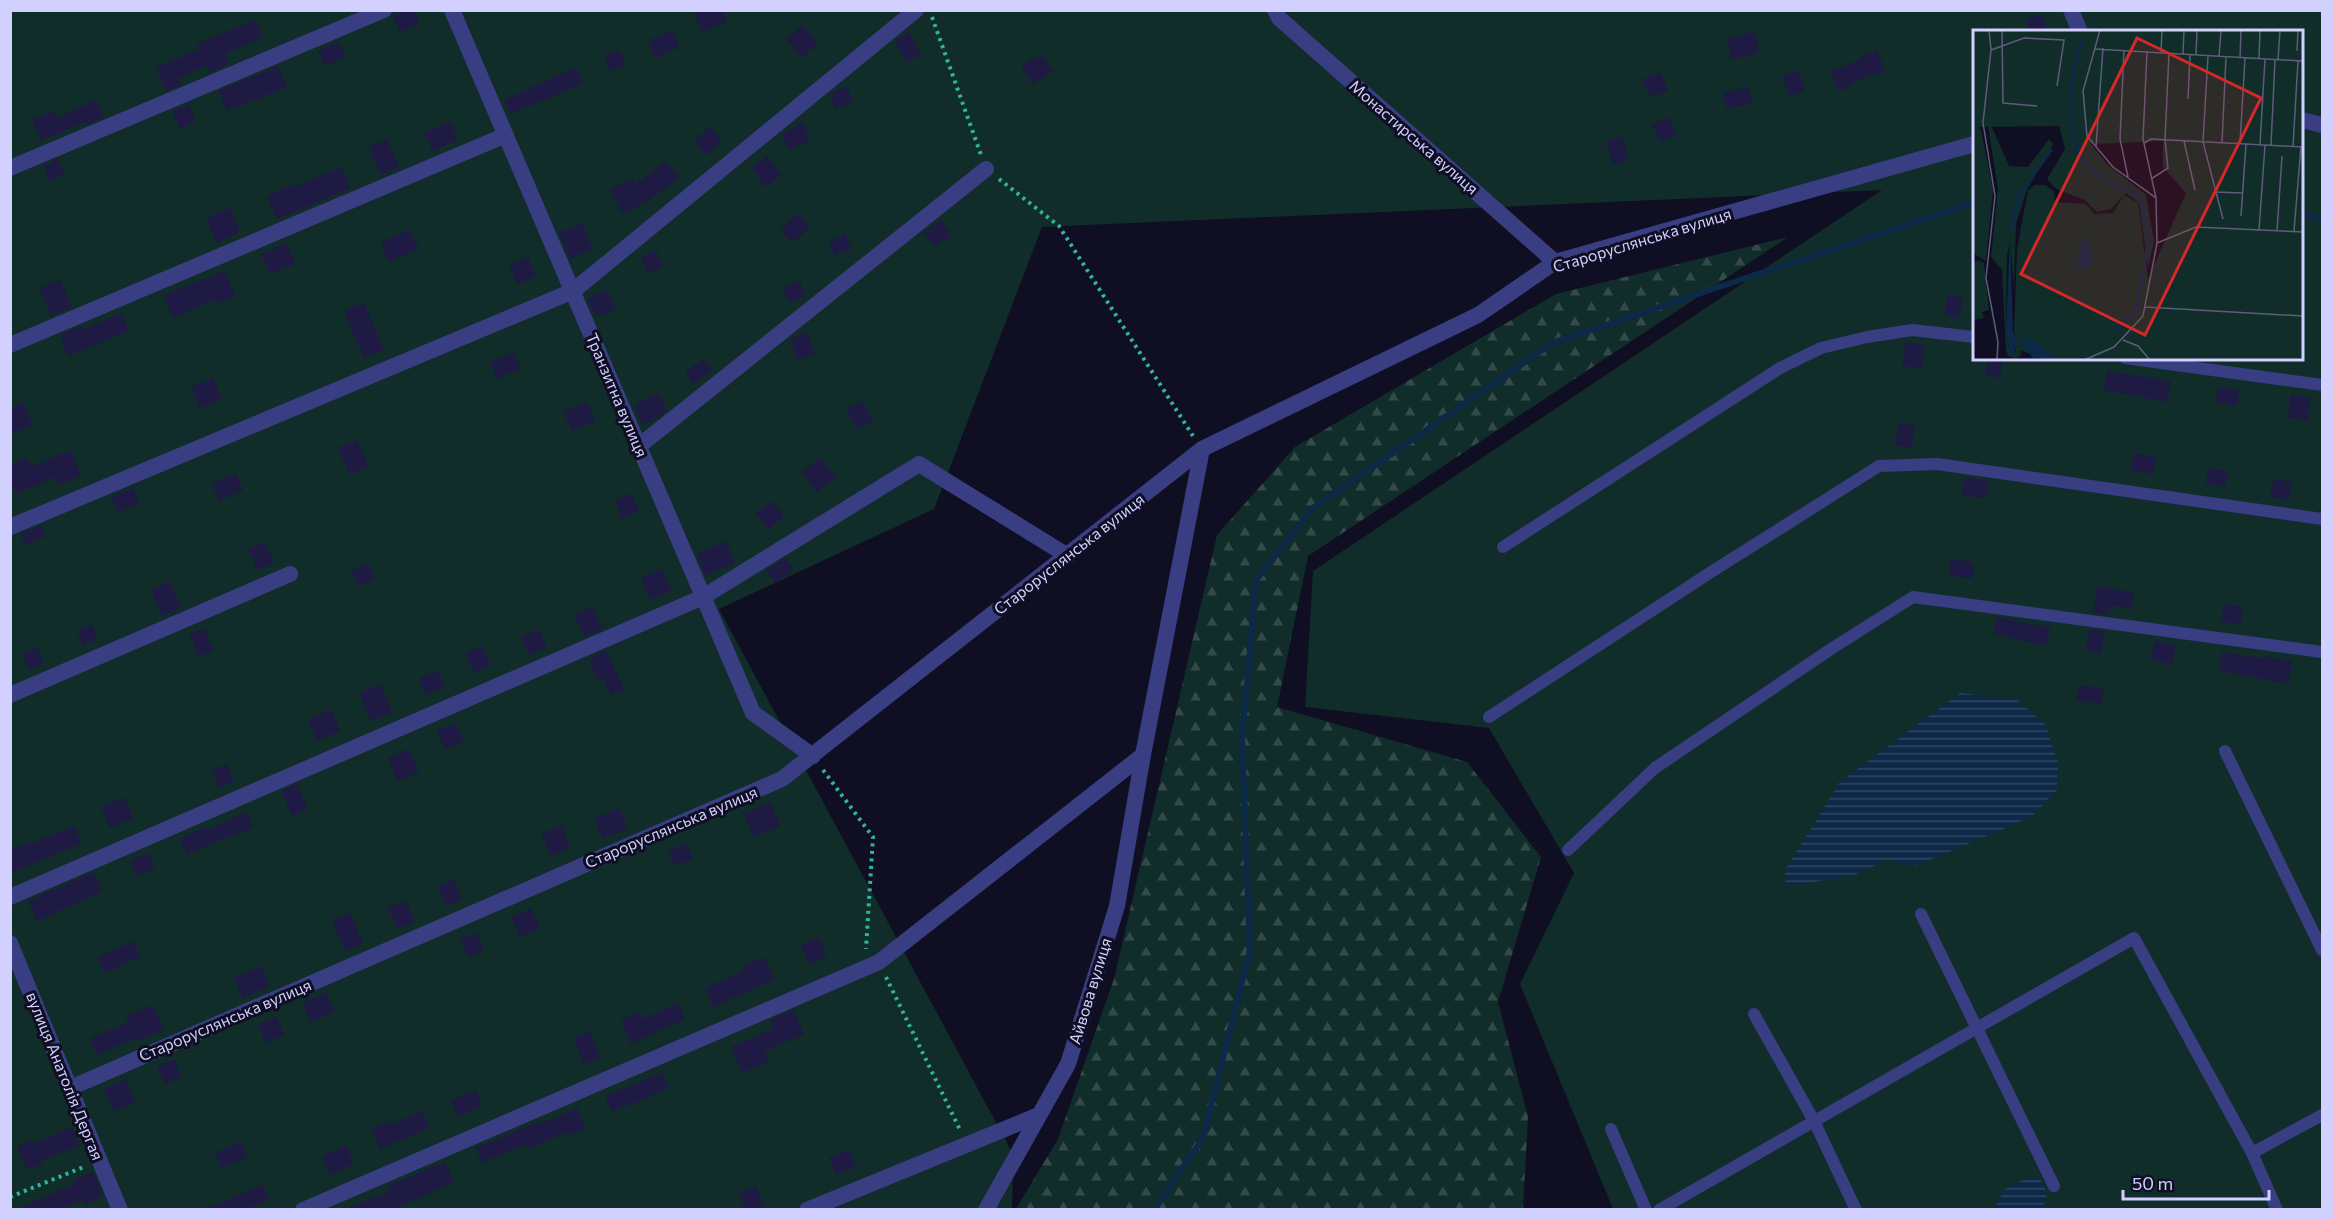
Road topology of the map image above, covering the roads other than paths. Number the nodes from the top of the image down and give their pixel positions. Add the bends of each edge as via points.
1 (384, 10) edge
2 (452, 10) edge
3 (916, 10) edge
4 (1275, 10) edge
5 (2071, 10) edge
6 (2079, 30) edge
7 (2303, 120) edge
8 (2322, 125) edge
9 (506, 135) junction
10 (1973, 144) edge
11 (10, 168) edge
12 (986, 169) road end
13 (1556, 262) junction
14 (573, 291) junction
15 (1973, 337) edge
16 (10, 345) edge
17 (2140, 360) edge
18 (2322, 385) edge
19 (639, 446) junction
20 (1202, 449) junction
21 (2322, 519) edge
22 (10, 527) edge
23 (1503, 547) dead end
24 (1068, 556) junction
25 (290, 574) dead end
26 (703, 597) junction
27 (2322, 652) edge
28 (10, 695) edge
29 (1489, 717) dead end
30 (2225, 751) dead end
31 (1143, 754) junction
32 (813, 756) junction
33 (1568, 850) dead end
34 (10, 897) edge
35 (1921, 914) dead end
36 (10, 943) edge
37 (2322, 950) edge
38 (17, 978) edge
39 (1754, 1014) dead end
40 (1977, 1028) junction
41 (70, 1088) junction
42 (1039, 1115) junction
43 (2322, 1115) edge
44 (1814, 1121) junction
45 (1611, 1129) dead end
46 (2252, 1152) junction
47 (2054, 1186) dead end
48 (120, 1209) edge
49 (303, 1209) edge
50 (807, 1209) edge
51 (986, 1209) edge
52 (1646, 1209) edge
53 (1659, 1209) edge
54 (1856, 1209) edge
55 (2277, 1209) edge

1 - 11 street
2 - 9 street, Транзитна вулиця
3 - 14 street
4 - 13 street, Монастирська вулиця via 1279,18
5 - 6 street
7 - 8 street
9 - 14 street, Транзитна вулиця
9 - 16 street
10 - 13 street, Староруслянська вулиця
12 - 19 street
13 - 20 street, Староруслянська вулиця via 1478,315
14 - 19 street, Транзитна вулиця
14 - 22 street
15 - 23 lane via 1912,330 1821,348 1780,368
17 - 18 lane
19 - 26 street, Транзитна вулиця
20 - 24 street, Староруслянська вулиця
20 - 31 street
21 - 29 lane via 1937,464 1879,466
24 - 26 street via 919,464
24 - 32 street, Староруслянська вулиця
25 - 28 street
26 - 32 street, Транзитна вулиця via 753,713
26 - 34 street
27 - 33 lane via 1913,597 1655,768
30 - 37 lane
31 - 42 street, Айвова вулиця via 1117,906 1068,1064
31 - 49 street via 872,965
32 - 41 street, Староруслянська вулиця via 782,779
35 - 40 lane
36 - 38 street, вулиця Анатолія Дергая
38 - 41 street, вулиця Анатолія Дергая
39 - 44 lane
40 - 44 lane
40 - 46 lane via 2134,938
40 - 47 lane
41 - 48 street, вулиця Анатолія Дергая
42 - 50 street
42 - 51 street, Айвова вулиця
43 - 46 lane
44 - 53 lane
44 - 54 lane
45 - 52 lane
46 - 55 lane

